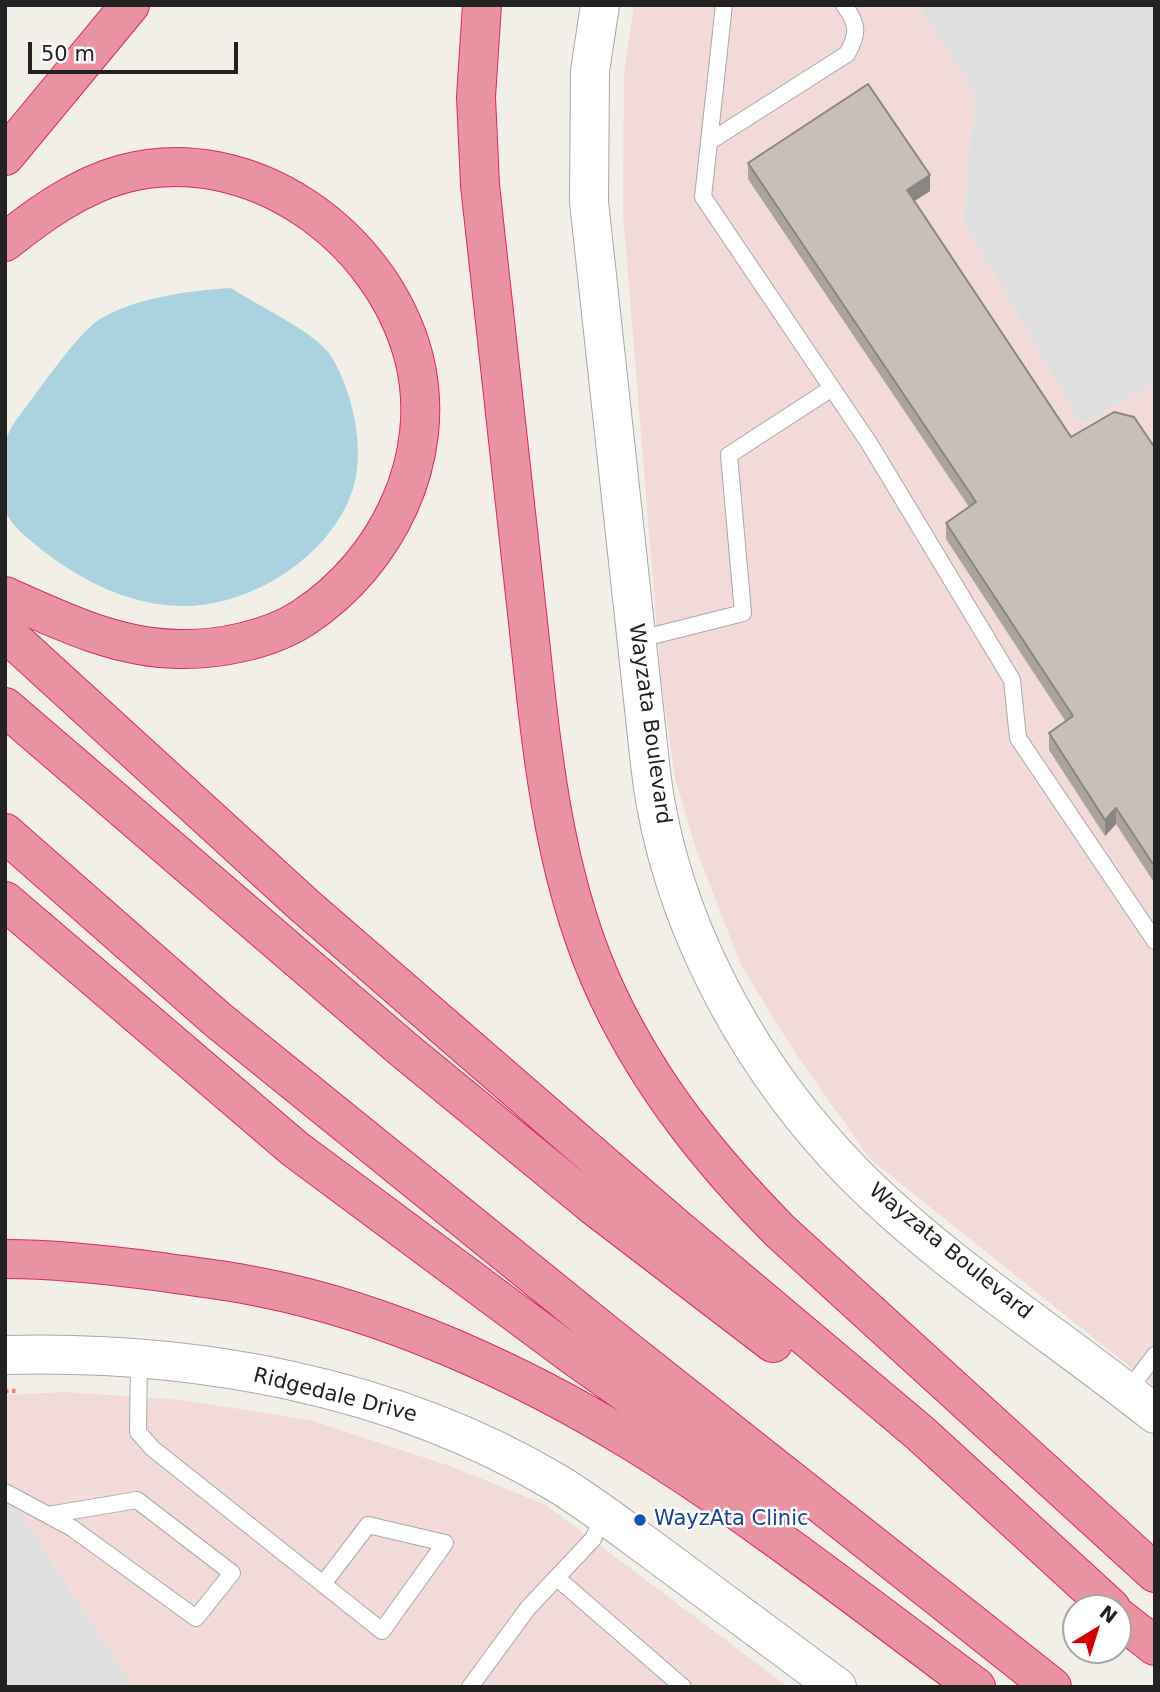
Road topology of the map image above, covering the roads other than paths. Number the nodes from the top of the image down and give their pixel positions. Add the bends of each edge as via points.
1 (130, 5) edge
2 (482, 5) edge
3 (600, 5) edge
4 (724, 5) edge
5 (844, 5) edge
6 (709, 142) junction
7 (5, 156) edge
8 (5, 242) edge
9 (832, 388) junction
10 (5, 596) edge
11 (5, 632) edge
12 (636, 640) junction
13 (5, 707) edge
14 (5, 833) edge
15 (5, 901) edge
16 (1155, 941) edge
17 (5, 1259) edge
18 (5, 1355) edge
19 (1155, 1355) edge
20 (139, 1359) junction
21 (1141, 1403) edge
22 (5, 1492) edge
23 (604, 1515) junction
24 (48, 1516) junction
25 (1155, 1573) edge
26 (556, 1578) junction
27 (323, 1584) junction
28 (1091, 1594) edge
29 (1094, 1594) edge
30 (470, 1687) edge
31 (683, 1687) edge
32 (837, 1687) edge
33 (976, 1687) edge
34 (1045, 1687) edge
35 (1052, 1687) edge

1 - 7 highway
2 - 25 highway via 476,97 480,186 545,778 569,890 608,996 670,1106 731,1181
3 - 12 street, Wayzata Boulevard via 590,71 589,202
4 - 6 lane
5 - 6 lane via 856,21 857,37 847,54
6 - 9 lane via 703,197
8 - 10 highway via 68,197 121,174 174,166 205,168 261,184 329,226 384,290 415,361 420,422 413,474 374,551 342,587 285,628 208,648 148,647 92,634
9 - 12 lane via 729,456 743,613
9 - 16 lane via 1012,680 1018,738
11 - 29 highway via 305,906 920,1433
12 - 21 street, Wayzata Boulevard via 656,807 706,962 746,1037 794,1106 854,1173 921,1234
13 - 28 highway via 403,1049 594,1206
14 - 35 highway via 218,1020
15 - 34 highway via 295,1149 575,1357
17 - 33 highway via 81,1262 260,1287 349,1310 438,1343 634,1443 826,1575
18 - 20 street, Ridgedale Drive
19 - 21 lane
20 - 23 street, Ridgedale Drive via 285,1381 408,1412 520,1462
20 - 27 lane via 138,1432
22 - 24 lane
23 - 26 lane via 593,1539
23 - 32 street, Ridgedale Drive
24 - 24 lane via 72,1528 196,1618 232,1573 137,1500
26 - 30 lane
26 - 31 lane
27 - 27 lane via 382,1631 445,1543 368,1525

